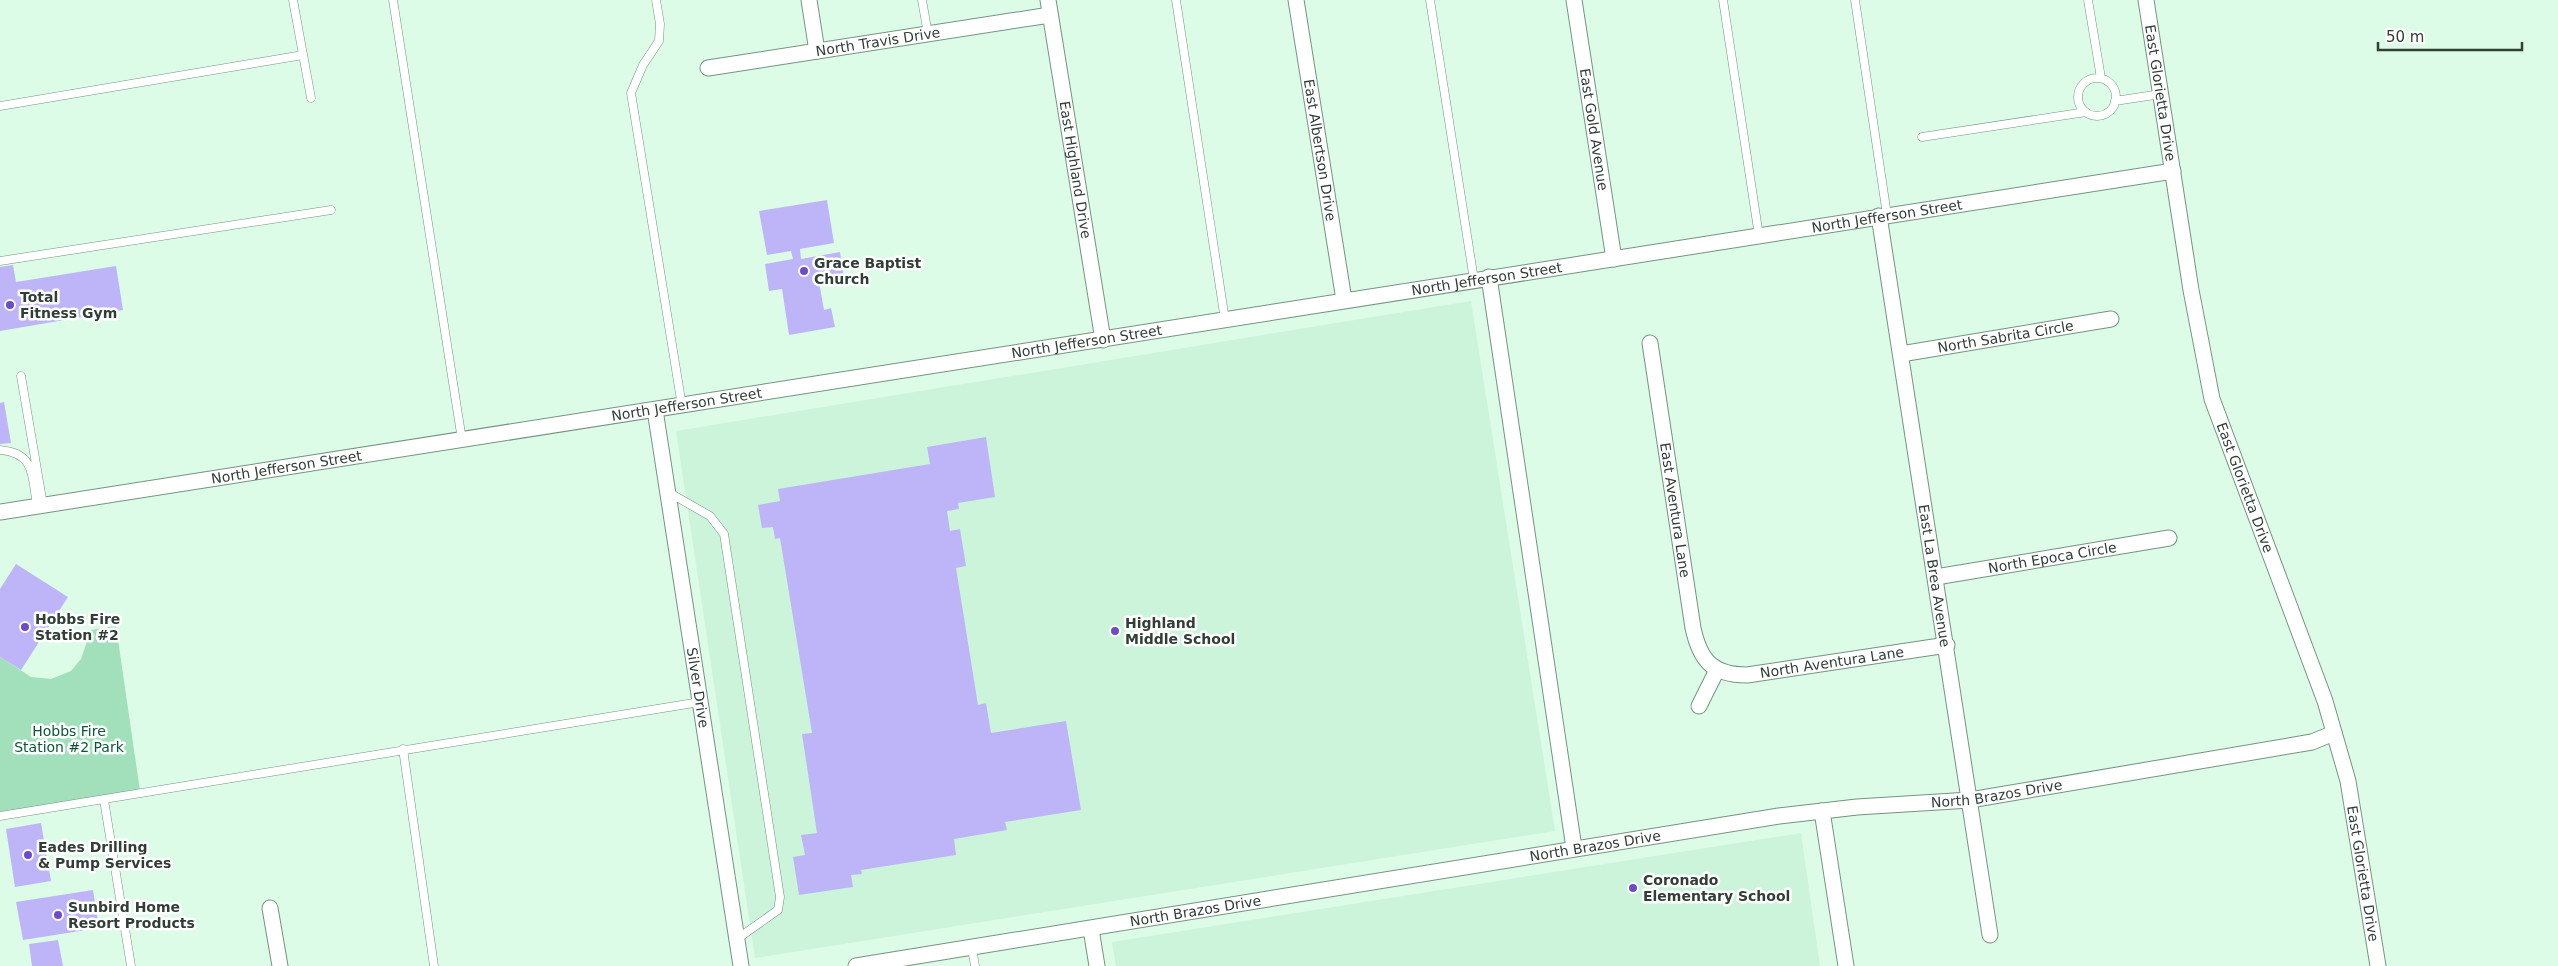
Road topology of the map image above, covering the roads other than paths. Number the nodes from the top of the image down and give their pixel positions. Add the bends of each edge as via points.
1 (293, 0) edge
2 (393, 0) edge
3 (656, 0) edge
4 (809, 0) edge
5 (922, 0) edge
6 (1176, 0) edge
7 (1296, 0) edge
8 (1430, 0) edge
9 (1574, 0) edge
10 (1723, 0) edge
11 (1855, 0) edge
12 (2088, 0) edge
13 (2146, 0) edge
14 (1049, 7) edge
15 (928, 34) junction
16 (817, 51) junction
17 (303, 55) junction
18 (708, 68) dead end
19 (2101, 78) junction
20 (2162, 94) junction
21 (311, 98) dead end
22 (2115, 101) junction
23 (0, 106) edge
24 (2086, 112) junction
25 (1922, 137) dead end
26 (2173, 170) junction
27 (331, 210) dead end
28 (1883, 216) junction
29 (1760, 236) junction
30 (1614, 259) junction
31 (0, 260) edge
32 (1481, 278) junction
33 (1344, 300) junction
34 (2111, 319) dead end
35 (1225, 320) junction
36 (1103, 340) junction
37 (1650, 343) dead end
38 (1902, 354) junction
39 (21, 376) dead end
40 (682, 406) junction
41 (656, 410) junction
42 (462, 440) junction
43 (0, 450) edge
44 (668, 492) junction
45 (40, 506) junction
46 (0, 512) edge
47 (2169, 538) dead end
48 (1936, 577) junction
49 (1947, 645) junction
50 (1717, 670) junction
51 (700, 702) junction
52 (1699, 706) dead end
53 (2334, 733) junction
54 (404, 749) junction
55 (104, 800) junction
56 (1970, 800) junction
57 (1822, 811) junction
58 (0, 816) edge
59 (1574, 848) junction
60 (270, 908) dead end
61 (1091, 929) junction
62 (1990, 935) dead end
63 (737, 939) junction
64 (972, 948) junction
65 (131, 966) edge
66 (280, 966) edge
67 (434, 966) edge
68 (741, 966) edge
69 (856, 966) edge
70 (974, 966) edge
71 (1097, 966) edge
72 (1846, 966) edge
73 (2378, 966) edge

1 - 17 lane
2 - 42 lane
3 - 40 lane via 660,41 643,65 632,93
4 - 16 street
5 - 15 lane
6 - 35 lane
7 - 33 street, East Albertson Drive
8 - 32 lane
9 - 30 street, East Gold Avenue
10 - 29 lane
11 - 28 lane
12 - 19 lane
13 - 20 street, East Glorietta Drive
14 - 15 street, North Travis Drive
14 - 36 street, East Highland Drive
15 - 16 street, North Travis Drive
16 - 18 street, North Travis Drive
17 - 21 lane
17 - 23 lane
19 - 22 lane via 2112,87
19 - 24 lane via 2093,78 2081,86 2078,100
20 - 22 lane
20 - 26 street, East Glorietta Drive
22 - 24 lane via 2112,108 2100,115
24 - 25 lane
26 - 28 street, North Jefferson Street
26 - 53 street, East Glorietta Drive via 2212,399 2325,701
27 - 31 lane
28 - 29 street, North Jefferson Street
28 - 38 street, East La Brea Avenue
29 - 30 street, North Jefferson Street
30 - 32 street, North Jefferson Street
32 - 33 street, North Jefferson Street
32 - 59 street
33 - 35 street, North Jefferson Street
34 - 38 street, North Sabrita Circle
35 - 36 street, North Jefferson Street
36 - 40 street, North Jefferson Street
37 - 50 street, East Aventura Lane via 1693,628 1704,659
38 - 48 street, East La Brea Avenue
39 - 45 lane
40 - 41 street, North Jefferson Street
41 - 42 street, North Jefferson Street
41 - 44 street, Silver Drive
42 - 45 street, North Jefferson Street
43 - 45 lane via 15,451 29,464
44 - 51 street, Silver Drive
44 - 63 lane via 710,516 724,534 773,848 780,897 778,910
45 - 46 street, North Jefferson Street
47 - 48 street, North Epoca Circle
48 - 49 street, East La Brea Avenue
49 - 50 street, North Aventura Lane via 1747,675
49 - 56 street, East La Brea Avenue
50 - 52 street
51 - 54 lane
51 - 63 street, Silver Drive
53 - 56 street, North Brazos Drive via 2312,742
53 - 73 street, East Glorietta Drive via 2348,781
54 - 55 lane
54 - 67 lane
55 - 58 lane
55 - 65 lane
56 - 57 street, North Brazos Drive
56 - 62 street, East La Brea Avenue
57 - 59 street, North Brazos Drive
57 - 72 street
59 - 61 street, North Brazos Drive
60 - 66 street
61 - 64 street, North Brazos Drive
61 - 71 street
63 - 68 street, Silver Drive
64 - 69 street, North Brazos Drive
64 - 70 lane

